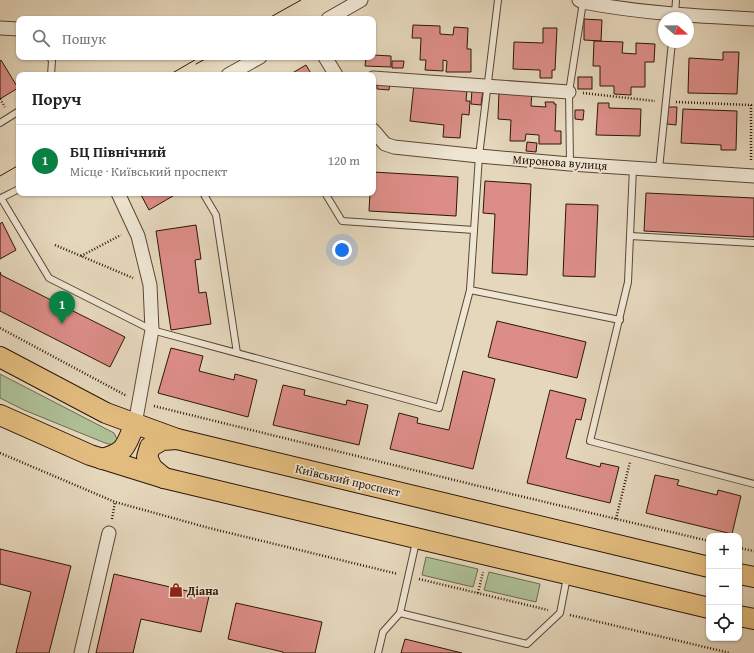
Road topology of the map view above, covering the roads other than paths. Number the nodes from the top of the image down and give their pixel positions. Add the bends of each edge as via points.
1 (361, 0) edge
2 (498, 0) edge
3 (676, 0) edge
4 (581, 1) edge
5 (675, 12) edge
6 (658, 14) edge
7 (333, 16) edge
8 (694, 17) edge
9 (754, 19) edge
10 (0, 28) edge
11 (16, 29) edge
12 (671, 48) edge
13 (52, 60) edge
14 (255, 60) edge
15 (326, 60) edge
16 (51, 72) edge
17 (233, 72) edge
18 (334, 72) edge
19 (376, 78) edge
20 (488, 86) junction
21 (569, 92) junction
22 (16, 113) edge
23 (0, 123) edge
24 (376, 134) edge
25 (479, 156) junction
26 (570, 164) junction
27 (633, 167) junction
28 (660, 169) junction
29 (752, 176) edge
30 (16, 190) edge
31 (119, 196) edge
32 (205, 196) edge
33 (327, 196) edge
34 (474, 230) junction
35 (630, 236) junction
36 (754, 243) edge
37 (470, 290) junction
38 (620, 320) junction
39 (152, 330) junction
40 (237, 353) junction
41 (0, 356) edge
42 (0, 415) edge
43 (135, 424) junction
44 (177, 440) junction
45 (102, 459) junction
46 (164, 478) junction
47 (754, 484) edge
48 (109, 533) dead end
49 (417, 538) junction
50 (706, 566) edge
51 (568, 574) junction
52 (742, 575) edge
53 (754, 577) edge
54 (706, 607) edge
55 (400, 613) junction
56 (742, 617) edge
57 (754, 619) edge
58 (81, 653) edge
59 (378, 653) edge

1 - 7 street
2 - 20 lane
3 - 5 lane
4 - 6 street
4 - 21 lane
8 - 9 street
10 - 11 street
12 - 28 lane
13 - 16 lane
14 - 17 street
15 - 18 street
19 - 20 street
20 - 21 street
20 - 25 lane
21 - 26 lane
22 - 23 lane
24 - 25 street, Миронова вулиця via 385,144 394,147
25 - 26 street, Миронова вулиця
25 - 34 lane
26 - 27 street, Миронова вулиця
27 - 28 street, Миронова вулиця
27 - 35 lane
28 - 29 street, Миронова вулиця
30 - 39 lane via 1,198 49,278
31 - 39 street via 138,236 150,285
32 - 40 lane via 216,215
33 - 34 lane via 342,221
34 - 37 lane
35 - 36 lane
35 - 38 lane via 628,282
37 - 38 lane
37 - 40 lane via 439,408
38 - 47 lane via 590,441
39 - 40 lane
39 - 43 street
41 - 43 main road, Київський проспект via 106,413
42 - 45 main road
43 - 44 main road, Київський проспект
43 - 45 main road via 125,448 116,455
44 - 46 main road via 162,440 150,447 147,457 152,468
44 - 50 main road, Київський проспект
45 - 46 main road
46 - 49 main road
48 - 58 street
49 - 51 main road
49 - 55 lane
51 - 54 main road
51 - 55 lane via 560,613 527,644
52 - 53 main road
55 - 59 lane via 383,632
56 - 57 main road

